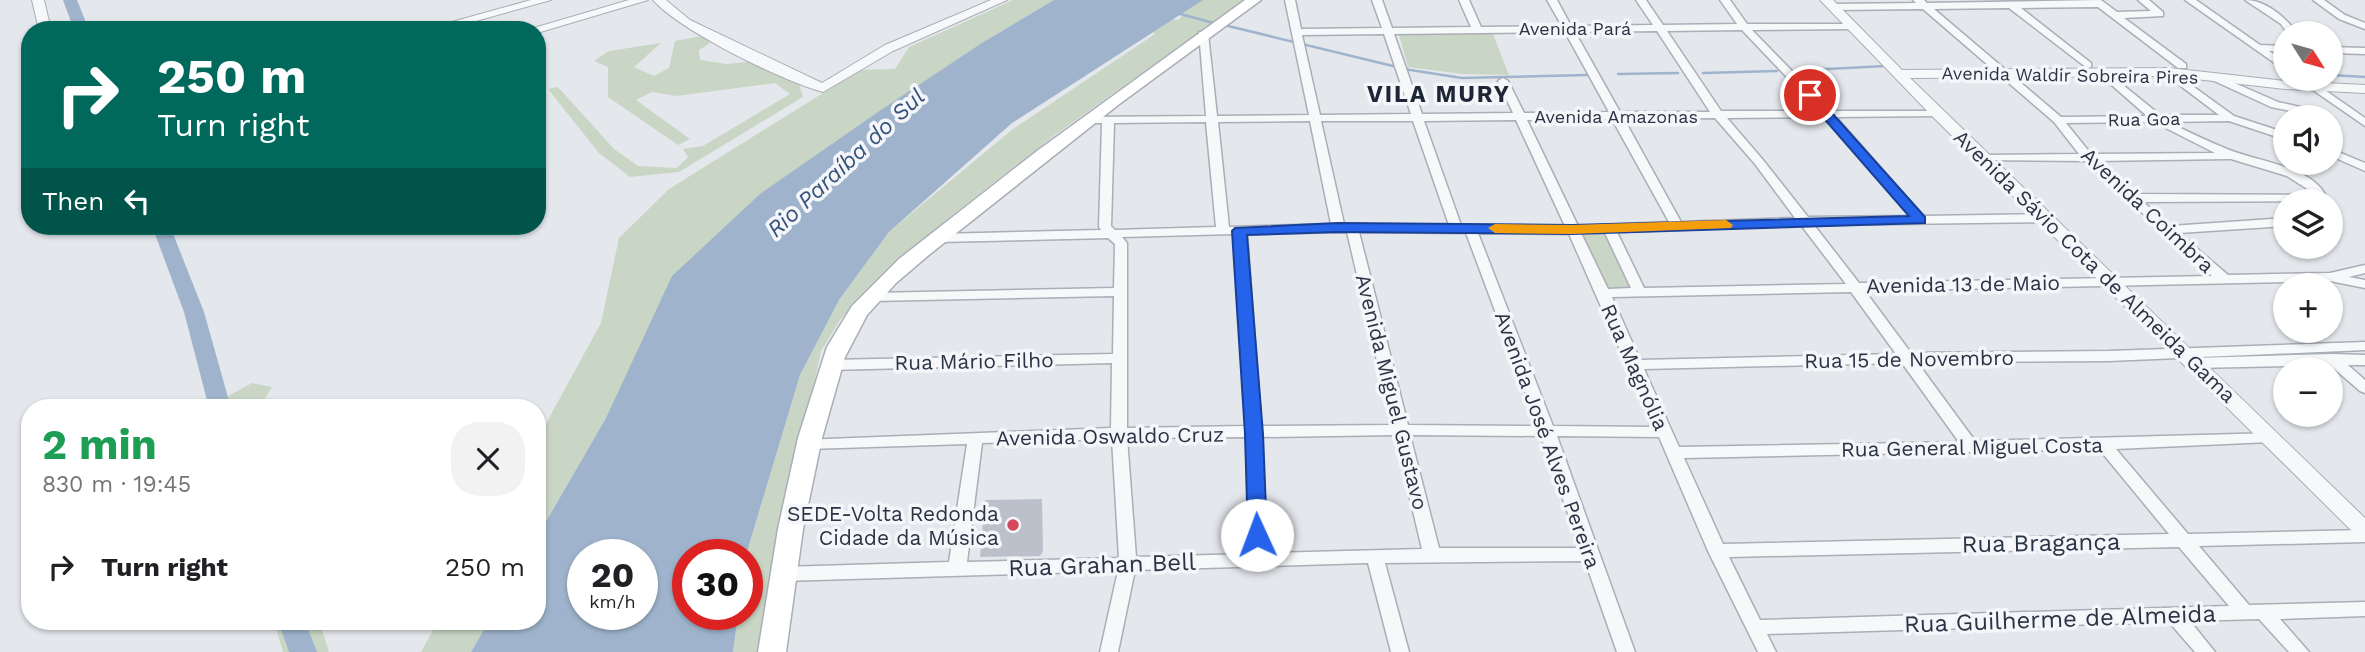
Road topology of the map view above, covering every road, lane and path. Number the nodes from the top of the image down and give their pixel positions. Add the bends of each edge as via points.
1 (545, 0) edge
2 (642, 0) edge
3 (659, 0) edge
4 (1001, 0) edge
5 (1254, 0) edge
6 (1290, 0) edge
7 (1377, 0) edge
8 (1464, 0) edge
9 (1552, 0) edge
10 (1641, 0) edge
11 (1725, 0) edge
12 (2143, 0) edge
13 (2190, 0) edge
14 (2250, 0) edge
15 (2318, 0) edge
16 (2008, 2) edge
17 (2098, 2) edge
18 (1921, 3) edge
19 (1830, 4) edge
20 (2116, 15) junction
21 (464, 21) edge
22 (2282, 21) edge
23 (546, 26) edge
24 (1852, 26) junction
25 (2365, 26) edge
26 (1214, 27) junction
27 (1569, 28) junction
28 (1661, 28) junction
29 (1745, 28) junction
30 (1387, 29) junction
31 (1477, 29) junction
32 (1299, 40) junction
33 (2273, 47) edge
34 (2258, 48) junction
35 (2343, 50) edge
36 (2365, 51) edge
37 (2273, 59) edge
38 (2087, 65) junction
39 (1996, 69) junction
40 (2175, 69) junction
41 (1897, 70) junction
42 (2102, 71) junction
43 (2273, 76) edge
44 (2214, 77) junction
45 (2273, 81) edge
46 (2365, 81) edge
47 (1503, 82) dead end
48 (2343, 82) edge
49 (2343, 86) edge
50 (2365, 89) edge
51 (2323, 91) edge
52 (2275, 105) edge
53 (1826, 112) junction
54 (1937, 113) junction
55 (1718, 115) junction
56 (1519, 116) junction
57 (1617, 116) junction
58 (1416, 117) junction
59 (2231, 118) junction
60 (1317, 119) junction
61 (2155, 119) junction
62 (1086, 120) junction
63 (2058, 120) junction
64 (1108, 121) junction
65 (1211, 121) junction
66 (2365, 123) edge
67 (2273, 133) edge
68 (2235, 156) junction
69 (2343, 157) edge
70 (1985, 158) junction
71 (2087, 158) junction
72 (2365, 167) edge
73 (2313, 189) edge
74 (2131, 198) junction
75 (2273, 199) edge
76 (2044, 218) junction
77 (1920, 220) junction
78 (1804, 221) junction
79 (2273, 223) edge
80 (1678, 227) junction
81 (1345, 228) junction
82 (1463, 228) junction
83 (1609, 228) junction
84 (1572, 230) junction
85 (2169, 230) junction
86 (1223, 231) junction
87 (1240, 231) junction
88 (1108, 232) junction
89 (939, 238) junction
90 (2365, 269) edge
91 (2343, 274) edge
92 (2273, 278) edge
93 (2224, 279) junction
94 (2343, 280) edge
95 (2111, 281) junction
96 (2365, 284) edge
97 (1855, 287) junction
98 (1119, 292) junction
99 (1603, 293) junction
100 (1640, 293) junction
101 (872, 297) junction
102 (2365, 346) edge
103 (2317, 347) junction
104 (2190, 357) junction
105 (2329, 357) edge
106 (1118, 358) junction
107 (1906, 358) junction
108 (2273, 359) edge
109 (2365, 360) edge
110 (2343, 361) edge
111 (830, 365) junction
112 (1633, 365) junction
113 (2343, 369) edge
114 (2365, 388) edge
115 (1401, 430) junction
116 (1664, 432) junction
117 (1119, 433) junction
118 (1548, 433) junction
119 (1254, 434) junction
120 (2270, 438) junction
121 (975, 439) junction
122 (808, 444) junction
123 (2103, 444) junction
124 (1971, 447) junction
125 (1673, 453) junction
126 (2365, 534) edge
127 (2186, 540) junction
128 (1717, 551) junction
129 (1589, 554) junction
130 (1432, 555) junction
131 (1375, 558) junction
132 (1258, 561) junction
133 (1128, 564) junction
134 (957, 570) junction
135 (783, 575) junction
136 (2365, 609) edge
137 (2255, 613) junction
138 (2175, 616) junction
139 (1754, 627) junction
140 (772, 652) edge
141 (1110, 652) edge
142 (1400, 652) edge
143 (1626, 652) edge
144 (1767, 652) edge
145 (2206, 652) edge
146 (2300, 652) edge

1 - 21 street
2 - 23 street
3 - 4 street via 686,23 823,88 889,48
5 - 26 main road
6 - 32 street, Avenida Miguel Gustavo
7 - 30 street, Avenida José Alves Pereira
8 - 31 street
9 - 27 street
10 - 28 street
11 - 29 street
12 - 20 street via 2160,14
13 - 34 street
14 - 22 street
15 - 25 street
16 - 17 street
16 - 18 street
16 - 38 street
17 - 20 street
18 - 19 street
18 - 39 street, Avenida Coimbra
19 - 24 street, Avenida Sávio Cota de Almeida Gama
20 - 40 street
24 - 29 street, Avenida Pará
24 - 41 street, Avenida Sávio Cota de Almeida Gama
26 - 62 main road
26 - 65 street
27 - 28 street, Avenida Pará
27 - 31 street, Avenida Pará
27 - 57 street
28 - 29 street, Avenida Pará
28 - 55 street
29 - 53 street
30 - 31 street, Avenida Pará
30 - 32 street, Avenida Pará
30 - 58 street, Avenida José Alves Pereira
32 - 60 street, Avenida Miguel Gustavo
33 - 34 street
34 - 37 street
35 - 36 street
38 - 39 street, Avenida Waldir Sobreira Pires
38 - 40 street, Avenida Waldir Sobreira Pires
39 - 41 street, Avenida Waldir Sobreira Pires
39 - 42 street, Avenida Waldir Sobreira Pires
39 - 63 street, Avenida Coimbra
40 - 42 street, Avenida Waldir Sobreira Pires
40 - 43 street, Avenida Waldir Sobreira Pires
40 - 44 street, Avenida Waldir Sobreira Pires
40 - 59 street
41 - 54 street, Avenida Sávio Cota de Almeida Gama
42 - 61 street
44 - 45 street, Avenida Waldir Sobreira Pires
44 - 52 street
46 - 48 street, Avenida Waldir Sobreira Pires
47 - 56 street, Rua Magnólia
49 - 50 street, Avenida Waldir Sobreira Pires
51 - 66 street
53 - 54 street, Avenida Amazonas
53 - 55 street, Avenida Amazonas
53 - 77 street
54 - 70 street, Avenida Sávio Cota de Almeida Gama
55 - 57 street, Avenida Amazonas
55 - 78 street
56 - 57 street, Avenida Amazonas
56 - 58 street, Avenida Amazonas
56 - 84 street, Rua Magnólia
57 - 80 street
58 - 60 street, Avenida Amazonas
58 - 82 street, Avenida José Alves Pereira
59 - 61 street, Rua Goa
59 - 67 street
60 - 65 street, Avenida Amazonas
60 - 81 street, Avenida Miguel Gustavo
61 - 63 street, Rua Goa
61 - 68 street
62 - 64 street, Avenida Amazonas
62 - 89 main road
63 - 71 street, Avenida Coimbra
64 - 65 street, Avenida Amazonas
64 - 88 street
65 - 86 street
68 - 71 street
68 - 73 street via 2291,173
69 - 72 street
70 - 71 street
70 - 76 street, Avenida Sávio Cota de Almeida Gama
71 - 74 street, Avenida Coimbra
74 - 75 street
74 - 85 street, Avenida Coimbra
76 - 77 street
76 - 95 street, Avenida Sávio Cota de Almeida Gama
77 - 78 street
78 - 80 street
78 - 97 street
79 - 85 street
80 - 83 street
81 - 82 street
81 - 87 street
81 - 115 street, Avenida Miguel Gustavo
82 - 84 street
82 - 118 street, Avenida José Alves Pereira
83 - 84 street
83 - 100 street
84 - 99 street, Rua Magnólia
85 - 93 street, Avenida Coimbra
86 - 87 street
86 - 88 street
87 - 119 street
88 - 89 street
88 - 98 street via 1121,242
89 - 101 main road
90 - 91 street, Avenida 13 de Maio
92 - 93 street, Avenida 13 de Maio
93 - 95 street, Avenida 13 de Maio
94 - 96 street
95 - 97 street, Avenida 13 de Maio
95 - 104 street, Avenida Sávio Cota de Almeida Gama
97 - 100 street, Avenida 13 de Maio
97 - 107 street
98 - 101 street
98 - 106 street
99 - 100 street, Avenida 13 de Maio
99 - 112 street, Rua Magnólia
101 - 111 main road via 848,328
102 - 103 street
103 - 104 street
103 - 105 street
104 - 107 street, Rua 15 de Novembro
104 - 108 street
104 - 120 street, Avenida Sávio Cota de Almeida Gama
106 - 111 street, Rua Mário Filho
106 - 117 street
107 - 112 street, Rua 15 de Novembro
107 - 124 street
109 - 110 street
111 - 122 main road
112 - 116 street, Rua Magnólia
113 - 114 street
115 - 118 street, Avenida Oswaldo Cruz
115 - 119 street, Avenida Oswaldo Cruz
115 - 130 street, Avenida Miguel Gustavo
116 - 118 street, Avenida Oswaldo Cruz
116 - 125 street, Rua Magnólia
117 - 119 street, Avenida Oswaldo Cruz
117 - 121 street, Avenida Oswaldo Cruz
117 - 133 street
118 - 129 street, Avenida José Alves Pereira
119 - 132 street
120 - 123 street, Rua General Miguel Costa
120 - 126 street, Avenida Sávio Cota de Almeida Gama
121 - 122 street, Avenida Oswaldo Cruz
121 - 134 street
122 - 135 main road
123 - 124 street, Rua General Miguel Costa
123 - 127 street
124 - 125 street, Rua General Miguel Costa
125 - 128 street, Rua Magnólia
126 - 127 street, Rua Bragança
127 - 128 street, Rua Bragança
127 - 137 street
128 - 139 street, Rua Magnólia
129 - 130 street, Rua Grahan Bell
129 - 143 street, Avenida José Alves Pereira
130 - 131 street, Rua Grahan Bell
131 - 132 street, Rua Grahan Bell
131 - 142 street
132 - 133 street, Rua Grahan Bell
133 - 134 street, Rua Grahan Bell
133 - 141 street
134 - 135 street, Rua Grahan Bell
135 - 140 main road
136 - 137 street, Rua Guilherme de Almeida
137 - 138 street, Rua Guilherme de Almeida
137 - 146 street
138 - 139 street, Rua Guilherme de Almeida
138 - 145 street
139 - 144 street, Rua Magnólia

